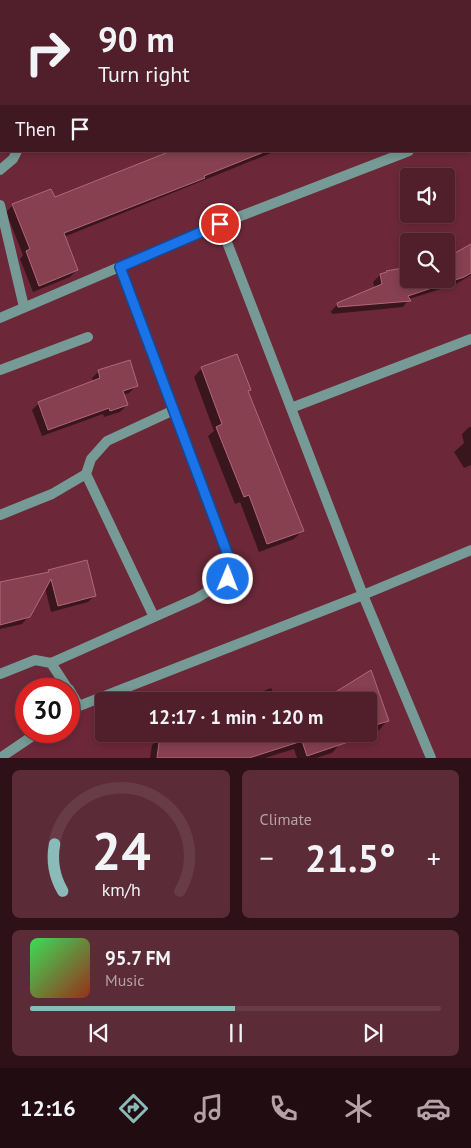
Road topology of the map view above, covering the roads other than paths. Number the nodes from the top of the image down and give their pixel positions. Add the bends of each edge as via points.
1 (16, 152) edge
2 (407, 152) edge
3 (0, 170) edge
4 (0, 206) edge
5 (220, 224) junction
6 (120, 267) junction
7 (24, 307) junction
8 (0, 318) edge
9 (88, 337) dead end
10 (471, 339) edge
11 (0, 370) edge
12 (291, 408) junction
13 (174, 410) junction
14 (86, 474) junction
15 (0, 515) edge
16 (471, 550) edge
17 (363, 595) junction
18 (154, 617) junction
19 (51, 663) junction
20 (0, 674) edge
21 (61, 678) edge
22 (80, 706) edge
23 (22, 743) edge
24 (0, 758) edge
25 (431, 758) edge

1 - 3 street via 13,159
2 - 5 street
4 - 7 street
5 - 6 street
5 - 12 street
6 - 7 street
6 - 13 street
7 - 8 street
9 - 11 street
10 - 12 street
12 - 17 street
13 - 14 street via 107,441 91,459
13 - 18 street via 232,566 228,579 197,598
14 - 15 street via 52,494
14 - 18 street
16 - 17 street
17 - 22 street
17 - 25 street
18 - 19 street
19 - 20 street via 35,660
19 - 21 street
23 - 24 street

